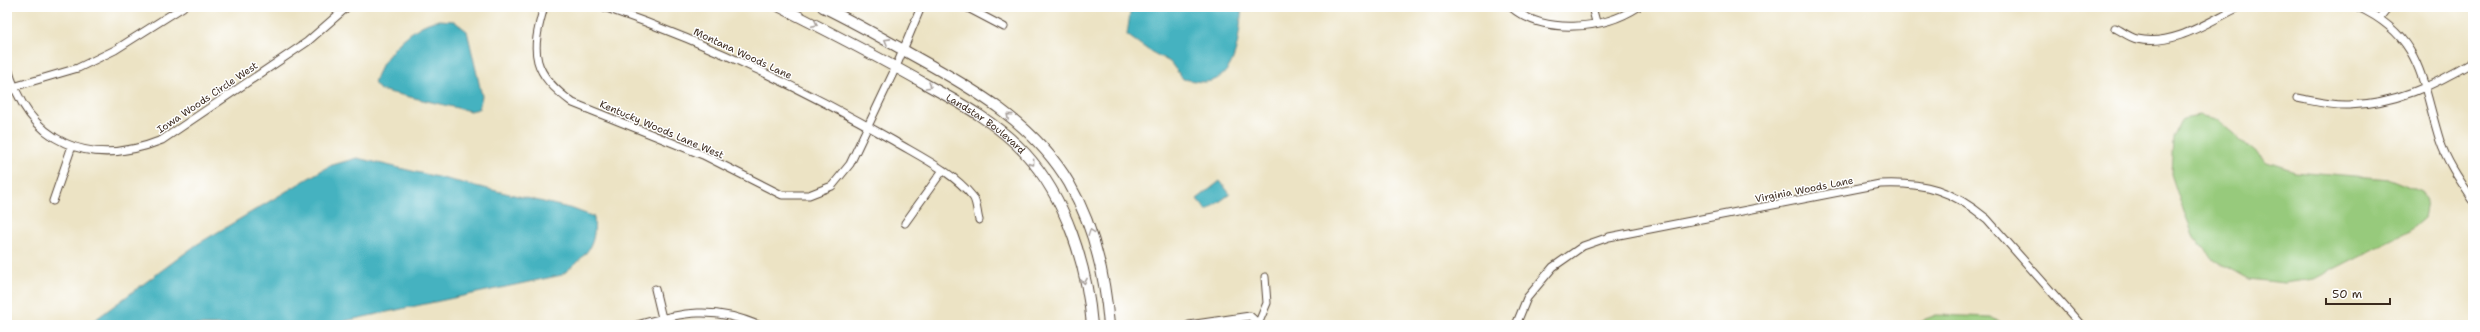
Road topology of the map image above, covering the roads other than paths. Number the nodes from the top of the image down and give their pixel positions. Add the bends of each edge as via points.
1 (183, 7) edge
2 (347, 7) edge
3 (544, 7) edge
4 (604, 7) edge
5 (780, 7) edge
6 (823, 7) edge
7 (921, 7) edge
8 (966, 7) edge
9 (1511, 7) edge
10 (1592, 7) edge
11 (1638, 7) edge
12 (2239, 7) edge
13 (2358, 7) edge
14 (2388, 7) edge
15 (2380, 17) junction
16 (1596, 22) junction
17 (1004, 27) dead end
18 (2115, 28) dead end
19 (904, 50) junction
20 (2473, 62) edge
21 (7, 65) edge
22 (896, 67) junction
23 (13, 87) junction
24 (2425, 88) junction
25 (2297, 98) dead end
26 (869, 126) junction
27 (72, 146) junction
28 (943, 170) junction
29 (2473, 200) edge
30 (53, 201) dead end
31 (979, 220) dead end
32 (905, 222) dead end
33 (1264, 277) dead end
34 (655, 289) dead end
35 (662, 318) junction
36 (1259, 324) edge
37 (637, 325) edge
38 (758, 325) edge
39 (1092, 325) edge
40 (1109, 325) edge
41 (1189, 325) edge
42 (1516, 325) edge
43 (2081, 325) edge

1 - 23 street via 115,50 78,68
2 - 27 street, Iowa Woods Circle West via 307,42 162,140 138,150 106,153
3 - 26 street, Kentucky Woods Lane West via 535,48 542,75 556,90 573,103 702,156 782,195 809,195 832,186 850,164
4 - 26 street, Montana Woods Lane via 690,39 800,90
5 -> 22 street, Landstar Boulevard
19 -> 6 street, Landstar Boulevard
7 - 19 street, Kentucky Woods Lane West
8 - 17 street
9 - 16 street via 1537,22 1555,25
10 - 16 street
11 - 16 street via 1618,17
12 - 18 street via 2179,36 2157,41 2136,39
13 - 15 street
14 - 15 street
15 - 24 street via 2404,40 2416,60
19 - 22 street, Kentucky Woods Lane West
40 -> 19 street, Landstar Boulevard via 1102,271 1092,233 1069,182 1037,140 999,107 974,89
20 - 24 street
21 - 23 street, Iowa Woods Circle West
22 - 26 street, Kentucky Woods Lane West
22 -> 39 street, Landstar Boulevard via 986,118 1025,154 1052,191 1072,235 1084,275
23 - 27 street, Iowa Woods Circle West via 32,119 53,136
24 - 25 street via 2391,100 2348,105
24 - 29 street via 2441,143
26 - 28 street, Montana Woods Lane
27 - 30 street
28 - 31 street, Montana Woods Lane via 974,198
28 - 32 street
33 - 36 street via 1267,303
34 - 35 street
35 - 37 street
35 - 38 street via 691,312 723,313
36 - 41 street via 1250,316
42 - 43 street, Virginia Woods Lane via 1526,298 1553,267 1583,246 1609,237 1865,188 1908,183 1950,193 1977,211

